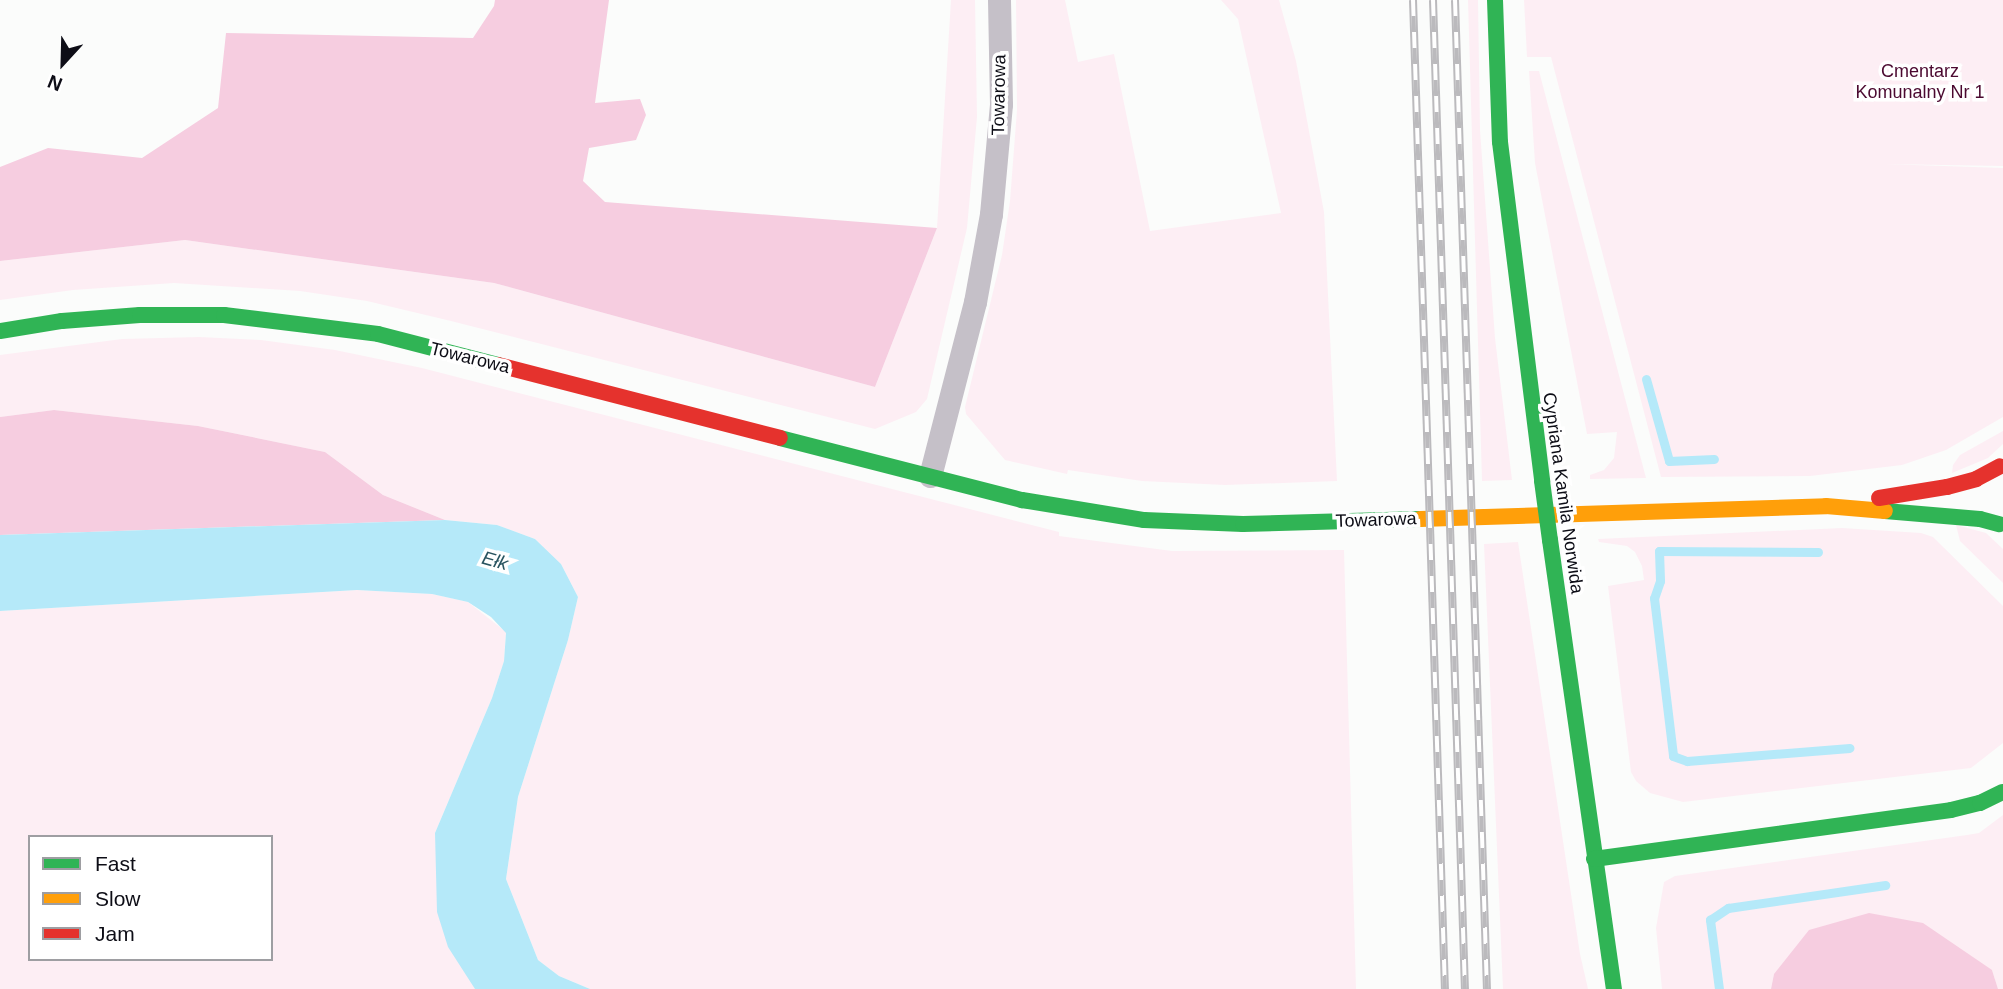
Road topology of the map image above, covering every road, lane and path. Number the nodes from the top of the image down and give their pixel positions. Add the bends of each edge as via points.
1 (999, 0) edge
2 (1495, 0) edge
3 (0, 331) edge
4 (2002, 464) edge
5 (930, 476) junction
6 (1993, 485) dead end
7 (1993, 505) dead end
8 (1826, 506) junction
9 (2001, 528) edge
10 (2003, 792) edge
11 (1594, 859) junction
12 (1614, 989) edge

1 - 5 street, Towarowa via 1001,104 991,214 975,302
2 - 11 street, Cypriana Kamila Norwida, bridge via 1501,155
3 - 5 street, Towarowa via 141,315 224,315 378,334
4 - 6 street
4 - 8 street, Towarowa via 1947,488
5 - 8 street, Towarowa via 1068,509 1215,524
7 - 9 street
8 - 9 street, Towarowa via 1980,519
10 - 11 street via 1951,810
11 - 12 street, Cypriana Kamila Norwida

